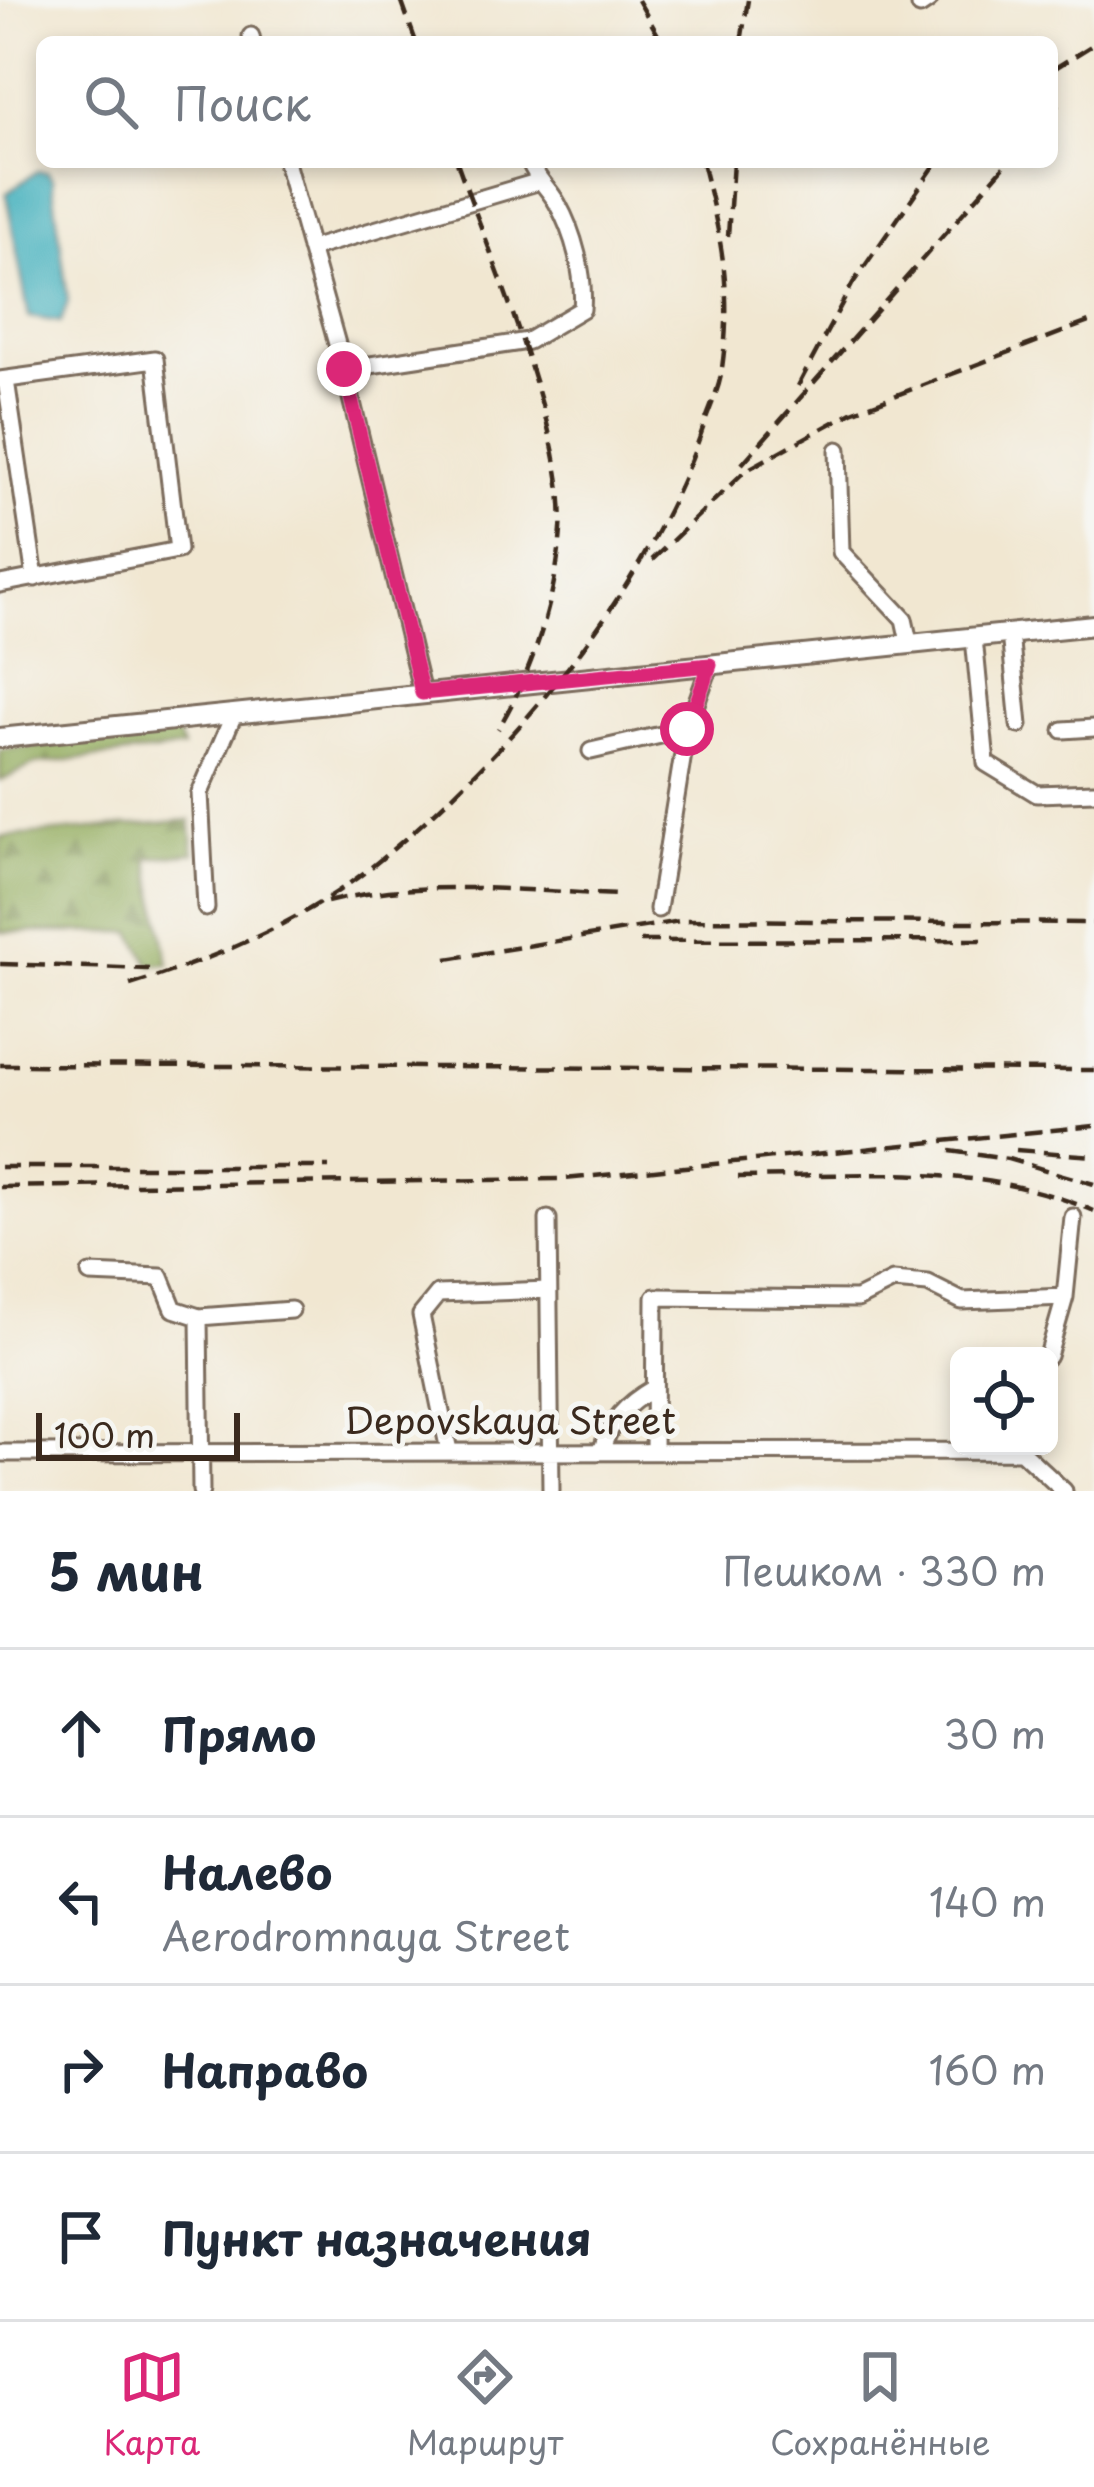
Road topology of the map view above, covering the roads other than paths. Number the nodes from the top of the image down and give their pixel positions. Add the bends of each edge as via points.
1 (288, 168) edge
2 (532, 168) edge
3 (537, 182) junction
4 (310, 248) junction
5 (344, 369) junction
6 (3, 380) edge
7 (838, 450) dead end
8 (35, 578) junction
9 (0, 584) edge
10 (1094, 625) edge
11 (1010, 633) junction
12 (974, 638) junction
13 (909, 642) junction
14 (710, 665) junction
15 (422, 693) junction
16 (234, 714) junction
17 (1019, 725) dead end
18 (1094, 728) edge
19 (687, 729) junction
20 (1063, 730) dead end
21 (0, 738) edge
22 (591, 751) dead end
23 (1094, 792) edge
24 (206, 908) dead end
25 (658, 909) dead end
26 (1073, 1217) dead end
27 (548, 1219) dead end
28 (90, 1274) dead end
29 (548, 1290) junction
30 (1065, 1297) junction
31 (291, 1310) dead end
32 (199, 1317) junction
33 (1051, 1347) edge
34 (654, 1388) junction
35 (201, 1449) junction
36 (950, 1449) edge
37 (449, 1450) junction
38 (654, 1451) junction
39 (552, 1452) junction
40 (601, 1452) junction
41 (0, 1454) edge
42 (1027, 1455) edge
43 (201, 1491) edge
44 (550, 1491) edge
45 (1064, 1491) edge

1 - 4 street
2 - 3 street
3 - 4 street
3 - 5 street via 556,201 585,281 582,309 529,340
4 - 5 street
5 - 15 street
6 - 8 street
6 - 8 street via 155,359 178,550
7 - 13 street via 841,552 904,619
8 - 9 street
10 - 11 main road
11 - 12 main road
11 - 17 street
12 - 13 main road
12 - 23 street via 986,763 1036,794
13 - 14 main road
14 - 15 main road
14 - 19 street
15 - 16 main road
16 - 21 main road
16 - 24 street via 200,793
18 - 20 street
19 - 22 street
19 - 25 street
26 - 30 street
27 - 29 street
28 - 32 street via 161,1277 174,1309
29 - 37 street via 438,1294 422,1315
29 - 39 street
30 - 33 street
30 - 34 street via 962,1300 928,1283 892,1281 857,1299 655,1297
31 - 32 street
32 - 35 street
34 - 38 street
34 - 40 street via 619,1415
35 - 37 street, Depovskaya Street
35 - 41 street, Depovskaya Street
35 - 43 street
36 - 38 street, Depovskaya Street
37 - 39 street, Depovskaya Street
38 - 40 street, Depovskaya Street
39 - 40 street, Depovskaya Street
39 - 44 street
42 - 45 street

